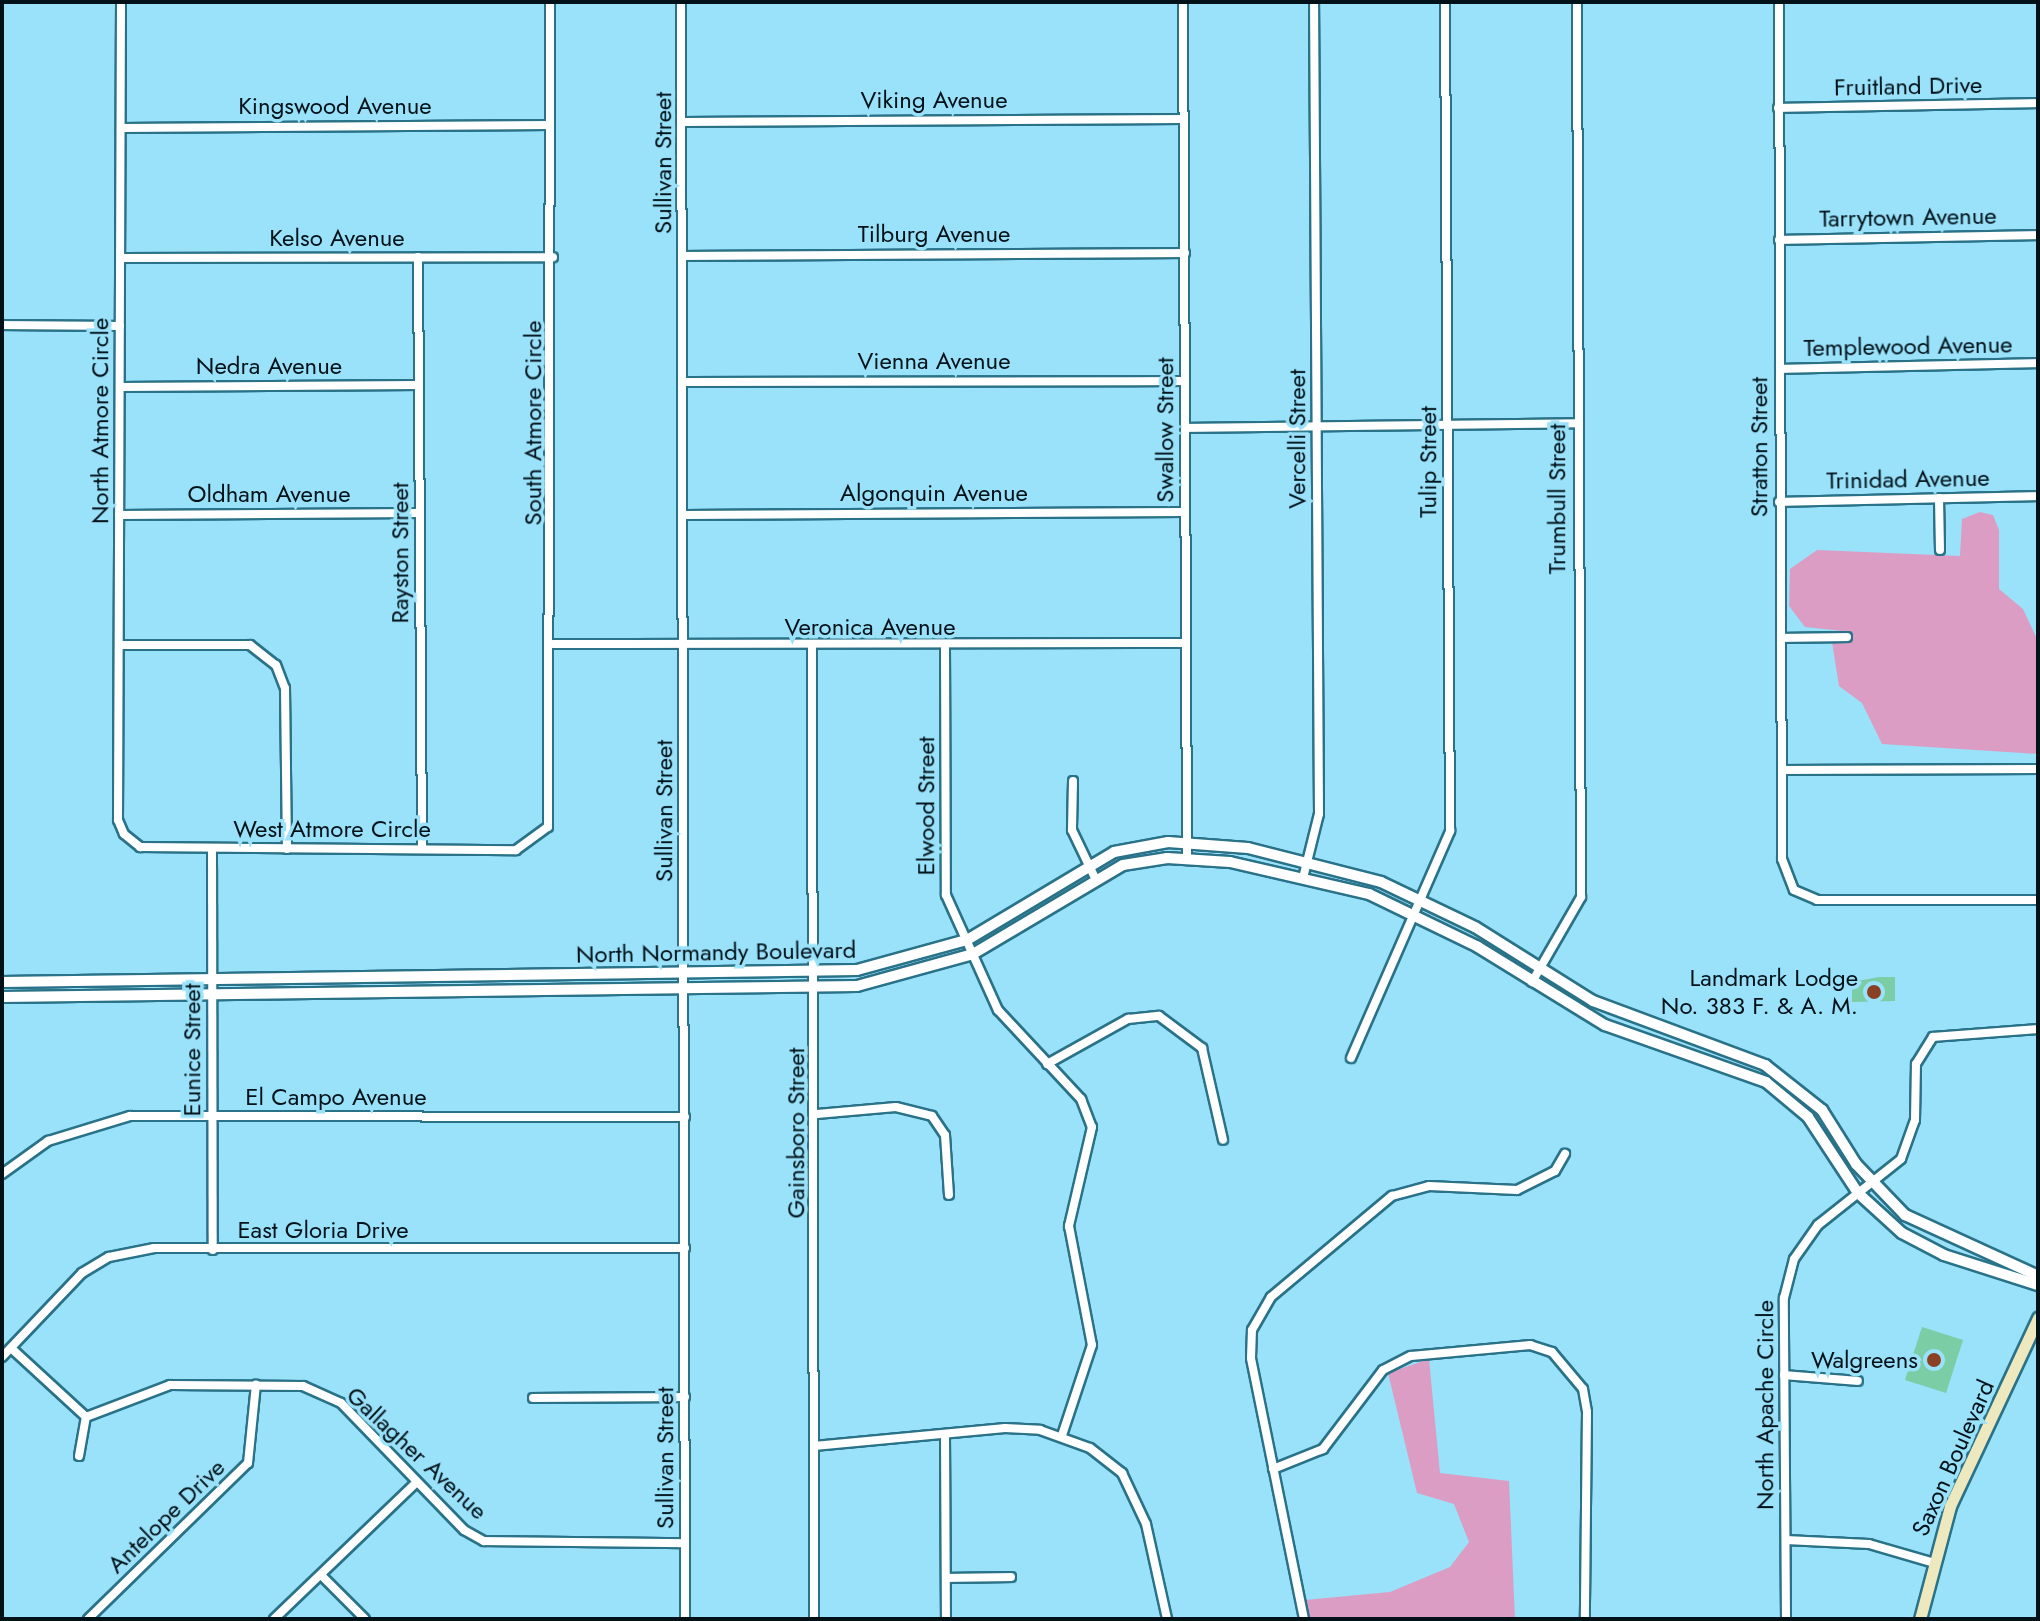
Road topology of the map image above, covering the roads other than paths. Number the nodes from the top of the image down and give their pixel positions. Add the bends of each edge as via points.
1 (121, 2) edge
2 (550, 2) edge
3 (681, 2) edge
4 (1183, 2) edge
5 (1314, 2) edge
6 (1445, 2) edge
7 (1577, 2) edge
8 (1779, 2) edge
9 (2038, 103) edge
10 (1778, 108) junction
11 (1184, 119) junction
12 (683, 122) junction
13 (550, 125) junction
14 (121, 128) junction
15 (2038, 235) edge
16 (1779, 240) junction
17 (1185, 253) junction
18 (683, 256) junction
19 (418, 257) junction
20 (553, 257) junction
21 (121, 258) junction
22 (2, 325) edge
23 (120, 326) junction
24 (2038, 363) edge
25 (1780, 369) junction
26 (1185, 381) junction
27 (683, 382) junction
28 (419, 385) junction
29 (120, 387) junction
30 (1576, 423) junction
31 (1317, 424) junction
32 (1448, 425) junction
33 (1185, 428) junction
34 (2038, 496) edge
35 (1939, 498) junction
36 (1779, 502) junction
37 (1185, 512) junction
38 (420, 513) junction
39 (119, 515) junction
40 (684, 515) junction
41 (1940, 550) dead end
42 (1847, 637) dead end
43 (1781, 638) junction
44 (1186, 643) junction
45 (553, 644) junction
46 (119, 645) junction
47 (684, 646) junction
48 (812, 648) junction
49 (945, 648) junction
50 (2038, 769) edge
51 (1783, 770) junction
52 (1073, 781) dead end
53 (128, 838) joint
54 (537, 839) joint
55 (1187, 841) junction
56 (422, 848) junction
57 (212, 849) junction
58 (287, 849) junction
59 (1187, 857) junction
60 (1308, 859) junction
61 (1088, 865) junction
62 (1304, 874) junction
63 (1095, 878) junction
64 (2038, 900) edge
65 (1423, 901) junction
66 (1417, 915) junction
67 (967, 940) junction
68 (973, 954) junction
69 (1542, 970) junction
70 (814, 974) junction
71 (684, 975) junction
72 (212, 979) junction
73 (2, 982) edge
74 (1532, 982) junction
75 (814, 989) junction
76 (684, 990) junction
77 (212, 995) junction
78 (2, 997) edge
79 (2038, 1029) edge
80 (1351, 1058) dead end
81 (1047, 1064) junction
82 (817, 1114) junction
83 (212, 1117) junction
84 (685, 1117) junction
85 (1223, 1140) dead end
86 (1565, 1154) dead end
87 (2, 1174) edge
88 (1871, 1182) junction
89 (1858, 1193) junction
90 (949, 1195) dead end
91 (685, 1248) junction
92 (213, 1250) junction
93 (2038, 1276) edge
94 (2038, 1285) edge
95 (2038, 1318) edge
96 (11, 1348) junction
97 (2, 1357) edge
98 (1784, 1375) junction
99 (1858, 1381) dead end
100 (256, 1384) junction
101 (685, 1397) junction
102 (533, 1398) dead end
103 (86, 1417) junction
104 (1062, 1435) junction
105 (945, 1436) junction
106 (814, 1446) junction
107 (79, 1456) dead end
108 (1273, 1469) junction
109 (417, 1482) junction
110 (1786, 1540) junction
111 (685, 1543) junction
112 (1931, 1562) junction
113 (321, 1575) junction
114 (1011, 1577) dead end
115 (946, 1578) junction
116 (88, 1619) edge
117 (274, 1619) edge
118 (365, 1619) edge
119 (685, 1619) edge
120 (814, 1619) edge
121 (946, 1619) edge
122 (1167, 1619) edge
123 (1304, 1619) edge
124 (1585, 1619) edge
125 (1786, 1619) edge
126 (1920, 1619) edge

1 - 14 street, North Atmore Circle
2 - 13 street, South Atmore Circle
3 - 12 street, Sullivan Street
4 - 11 street, Swallow Street
5 - 31 street, Vercelli Street
6 - 32 street, Tulip Street
7 - 30 street, Trumbull Street
8 - 10 street, Stratton Street
9 - 10 street, Fruitland Drive
10 - 16 street, Stratton Street
11 - 12 street, Viking Avenue
11 - 17 street, Swallow Street
12 - 18 street, Sullivan Street
13 - 14 street, Kingswood Avenue
13 - 20 street, South Atmore Circle
14 - 21 street, North Atmore Circle
15 - 16 street, Tarrytown Avenue
16 - 25 street, Stratton Street
17 - 18 street, Tilburg Avenue
17 - 26 street, Swallow Street
18 - 27 street, Sullivan Street
19 - 20 street, Kelso Avenue
19 - 21 street, Kelso Avenue
19 - 28 street, Rayston Street
20 - 45 street, South Atmore Circle
21 - 23 street, North Atmore Circle
22 - 23 street
23 - 29 street, North Atmore Circle
24 - 25 street, Templewood Avenue
25 - 36 street, Stratton Street
26 - 27 street, Vienna Avenue
26 - 33 street, Swallow Street
27 - 40 street, Sullivan Street
28 - 29 street, Nedra Avenue
28 - 38 street, Rayston Street
29 - 39 street, North Atmore Circle
30 - 32 street
30 - 69 street, Trumbull Street via 1581,897
31 - 32 street
31 - 33 street
31 - 60 street, Vercelli Street via 1319,814
32 - 65 street, Tulip Street via 1450,831
33 - 37 street, Swallow Street
34 - 35 street, Trinidad Avenue
35 - 36 street, Trinidad Avenue
35 - 41 street
36 - 43 street, Stratton Street
37 - 40 street, Algonquin Avenue
37 - 44 street, Swallow Street
38 - 39 street, Oldham Avenue
38 - 56 street, Rayston Street
39 - 46 street, North Atmore Circle
40 - 47 street, Sullivan Street
42 - 43 street
43 - 51 street, Stratton Street
44 - 49 street, Veronica Avenue
44 - 55 street, Swallow Street
45 - 47 street, Veronica Avenue
45 - 54 street, South Atmore Circle via 548,827
46 - 53 street, North Atmore Circle via 118,820
46 - 58 street via 250,645 276,665 285,688
47 - 48 street, Veronica Avenue
47 - 71 street, Sullivan Street
48 - 49 street, Veronica Avenue
48 - 70 street, Gainsboro Street
49 - 67 street, Elwood Street via 946,895
50 - 51 street
51 - 64 street, Stratton Street via 1782,859 1794,890 1817,900 1863,902
52 - 61 street via 1072,830
53 - 57 street, West Atmore Circle via 140,847
54 - 56 street, West Atmore Circle via 516,850
55 - 59 street, Swallow Street
55 - 60 street, North Normandy Boulevard
55 - 61 street, North Normandy Boulevard via 1130,848
56 - 58 street, West Atmore Circle
57 - 58 street, West Atmore Circle
57 - 72 street, Eunice Street
59 - 62 street, North Normandy Boulevard
59 - 63 street, North Normandy Boulevard via 1138,862
60 - 62 street, Vercelli Street
60 - 65 street, North Normandy Boulevard
61 - 63 street
61 - 67 street, North Normandy Boulevard
62 - 66 street, North Normandy Boulevard
63 - 68 street, North Normandy Boulevard
65 - 66 street, Tulip Street
65 - 69 street, North Normandy Boulevard
66 - 74 street, North Normandy Boulevard
66 - 80 street, Tulip Street
67 - 68 street, Elwood Street
67 - 70 street, North Normandy Boulevard via 886,966
68 - 75 street, North Normandy Boulevard via 899,979
68 - 81 street, Elwood Street via 998,1010
69 - 74 street, Trumbull Street
69 - 88 street, North Normandy Boulevard via 1619,1013 1782,1075 1822,1110
70 - 71 street, North Normandy Boulevard
70 - 75 street, Gainsboro Street
71 - 72 street, North Normandy Boulevard
71 - 76 street, Sullivan Street
72 - 73 street, North Normandy Boulevard
72 - 77 street, Eunice Street
74 - 89 street, North Normandy Boulevard via 1633,1037 1766,1082 1808,1117
75 - 76 street, North Normandy Boulevard
75 - 82 street, Gainsboro Street
76 - 77 street, North Normandy Boulevard
76 - 84 street, Sullivan Street
77 - 78 street, North Normandy Boulevard
77 - 83 street, Eunice Street
79 - 88 street, North Apache Circle via 1950,1030 1922,1053 1911,1140
81 - 85 street via 1128,1019 1159,1016 1202,1048
81 - 104 street, Elwood Street via 1081,1099 1092,1127 1069,1226 1092,1345
82 - 90 street via 896,1107 932,1116 945,1135
82 - 106 street, Gainsboro Street
83 - 84 street, El Campo Avenue
83 - 87 street, El Campo Avenue via 130,1116 91,1124 48,1141
83 - 92 street, Eunice Street
84 - 91 street, Sullivan Street
86 - 108 street via 1555,1171 1517,1190 1429,1186 1392,1196 1271,1297 1252,1330 1251,1358
88 - 89 street, North Apache Circle
88 - 93 street, North Normandy Boulevard via 1927,1229
89 - 94 street, North Normandy Boulevard via 1918,1242
89 - 98 street, North Apache Circle via 1818,1225 1794,1259 1784,1298
91 - 92 street, East Gloria Drive
91 - 101 street, Sullivan Street
92 - 96 street, East Gloria Drive via 154,1248 109,1257 82,1273
95 - 112 main road, Saxon Boulevard
96 - 97 street, East Gloria Drive
96 - 103 street
98 - 99 street
98 - 110 street, North Apache Circle
100 - 103 street, Gallagher Avenue via 170,1385
100 - 109 street, Gallagher Avenue via 303,1386 341,1403
100 - 116 street, Antelope Drive via 248,1463
101 - 102 street
101 - 111 street, Sullivan Street
103 - 107 street
104 - 105 street via 1005,1428
104 - 122 street via 1122,1473 1146,1524
105 - 106 street
105 - 115 street
106 - 120 street, Gainsboro Street
108 - 123 street
108 - 124 street via 1323,1449 1383,1370 1411,1356 1530,1345 1570,1367 1587,1412
109 - 111 street, Gallagher Avenue via 484,1541
109 - 113 street
110 - 112 street via 1869,1544
110 - 125 street, North Apache Circle
111 - 119 street, Sullivan Street
112 - 126 main road, Saxon Boulevard
113 - 117 street
113 - 118 street
114 - 115 street
115 - 121 street

